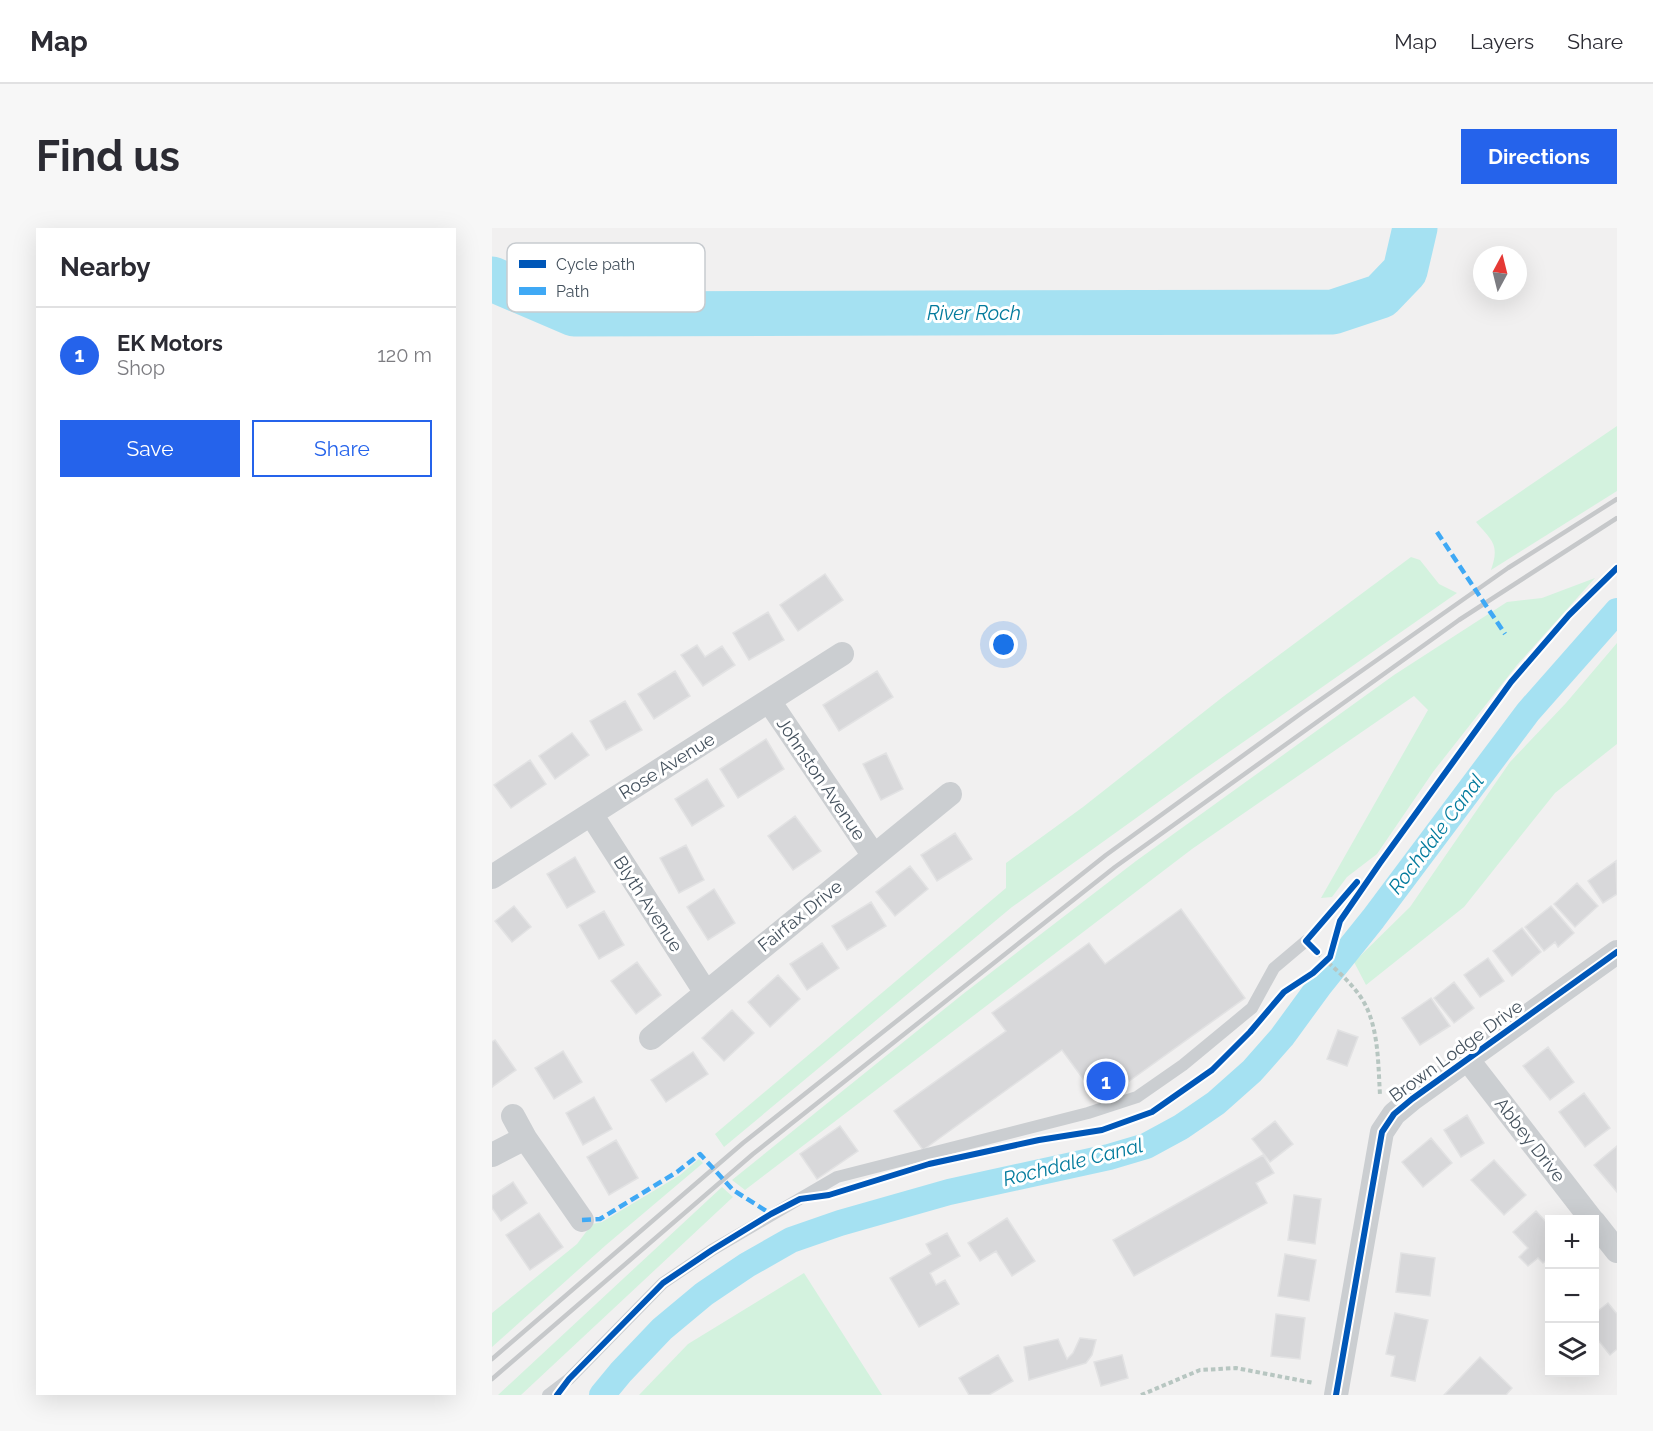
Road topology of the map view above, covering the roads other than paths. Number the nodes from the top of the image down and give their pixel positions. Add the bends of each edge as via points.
1 (842, 654) dead end
2 (769, 701) junction
3 (950, 794) dead end
4 (591, 814) junction
5 (874, 856) junction
6 (492, 877) edge
7 (1306, 941) road end
8 (1617, 952) edge
9 (706, 993) junction
10 (651, 1038) dead end
11 (1467, 1060) junction
12 (513, 1116) dead end
13 (525, 1138) junction
14 (492, 1155) edge
15 (1588, 1215) edge
16 (582, 1220) dead end
17 (1599, 1228) edge
18 (1617, 1251) edge
19 (1337, 1391) edge
20 (549, 1395) edge

1 - 2 street, Rose Avenue
2 - 4 street, Rose Avenue
2 - 5 street, Johnston Avenue
3 - 5 street, Fairfax Drive
4 - 6 street, Rose Avenue
4 - 9 street, Blyth Avenue
5 - 9 street, Fairfax Drive
7 - 20 lane via 1274,968 1252,1008 1137,1097 837,1177 663,1283
8 - 11 street, Brown Lodge Drive
9 - 10 street, Fairfax Drive
11 - 15 street, Abbey Drive
11 - 19 street, Brown Lodge Drive via 1394,1114 1382,1132
12 - 13 street
13 - 14 street
13 - 16 street
17 - 18 street, Abbey Drive

